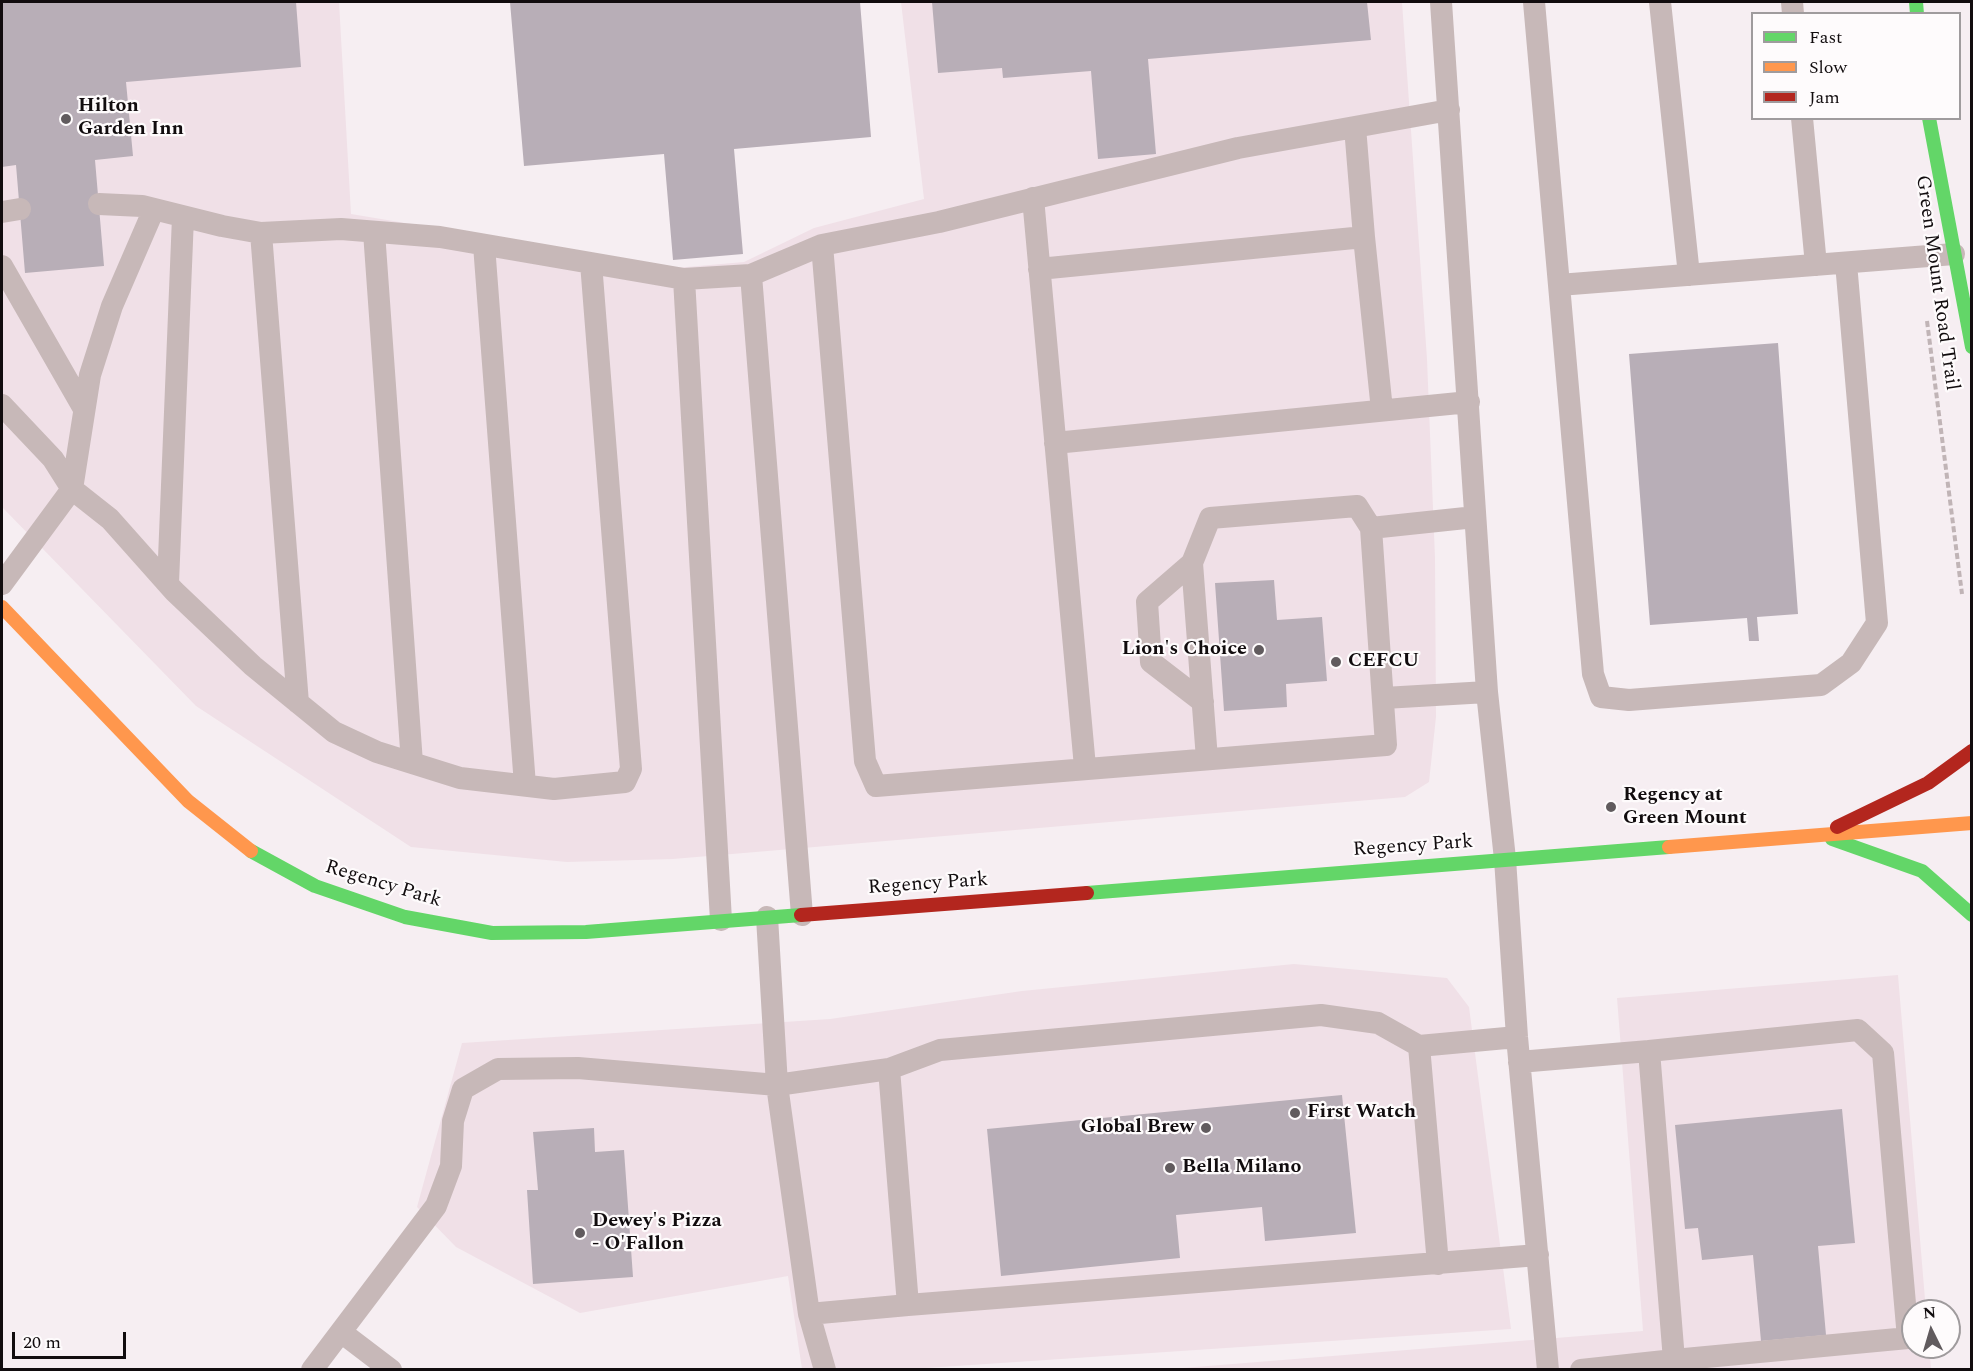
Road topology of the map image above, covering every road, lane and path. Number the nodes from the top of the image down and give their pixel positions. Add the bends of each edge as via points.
1 (1441, 2) edge
2 (1534, 2) edge
3 (1660, 2) edge
4 (1449, 110) junction
5 (1802, 120) edge
6 (1929, 120) edge
7 (1355, 127) junction
8 (1033, 198) junction
9 (99, 204) dead end
10 (154, 209) junction
11 (183, 217) junction
12 (374, 232) junction
13 (261, 233) junction
14 (1364, 237) junction
15 (484, 245) junction
16 (822, 245) junction
17 (1954, 254) junction
18 (591, 263) junction
19 (1846, 263) junction
20 (1816, 265) junction
21 (2, 266) edge
22 (1039, 269) junction
23 (751, 275) junction
24 (1689, 275) junction
25 (684, 279) junction
26 (1559, 285) junction
27 (1926, 316) dead end
28 (1971, 347) edge
29 (1468, 402) junction
30 (2, 405) edge
31 (84, 409) junction
32 (1382, 410) junction
33 (1055, 443) junction
34 (72, 489) junction
35 (1475, 517) junction
36 (1371, 528) junction
37 (1192, 563) junction
38 (168, 583) junction
39 (2, 584) edge
40 (1962, 594) dead end
41 (2, 607) edge
42 (1487, 692) junction
43 (1384, 698) junction
44 (1203, 702) junction
45 (298, 703) junction
46 (1971, 751) edge
47 (1207, 759) junction
48 (412, 764) junction
49 (1086, 767) junction
50 (525, 785) junction
51 (1971, 823) edge
52 (1822, 835) junction
53 (1505, 859) junction
54 (802, 915) junction
55 (1971, 915) edge
56 (767, 917) junction
57 (721, 920) junction
58 (1517, 1036) junction
59 (1419, 1046) junction
60 (1649, 1051) junction
61 (1519, 1062) junction
62 (889, 1069) junction
63 (777, 1085) junction
64 (1538, 1255) junction
65 (1438, 1264) junction
66 (908, 1305) junction
67 (810, 1314) junction
68 (341, 1332) junction
69 (1674, 1360) junction
70 (312, 1370) edge
71 (391, 1370) edge
72 (825, 1370) edge
73 (1548, 1370) edge
74 (1581, 1370) edge

1 - 4 lane
2 - 26 lane
3 - 24 lane
4 - 7 lane
4 - 29 lane
5 - 20 lane
6 - 17 street
7 - 8 lane via 1238,148
7 - 14 lane
8 - 16 lane
8 - 22 lane
9 - 10 lane
10 - 11 lane
10 - 31 lane via 112,306 90,375
11 - 13 lane
11 - 38 lane
12 - 13 lane via 341,229
12 - 15 lane
12 - 48 lane
13 - 45 lane
14 - 22 lane
14 - 32 lane
15 - 18 lane
15 - 50 lane
16 - 23 lane
16 - 49 lane via 865,762 876,786
17 - 19 lane
17 - 28 street
18 - 25 lane
18 - 50 lane via 631,769 625,782 554,789
19 - 20 lane
19 - 26 lane via 1877,623 1851,663 1821,686 1652,699 1601,697 1593,674
20 - 24 lane
21 - 31 lane
22 - 33 lane
23 - 25 lane
23 - 54 lane
24 - 26 lane
25 - 57 lane
27 - 40 path, Green Mount Road Trail
29 - 32 lane
29 - 35 lane
30 - 34 lane via 53,459
31 - 34 lane
32 - 33 lane
33 - 49 lane
34 - 38 lane via 110,519
34 - 39 lane
35 - 36 lane
35 - 42 lane
36 - 37 lane via 1358,506 1210,518
36 - 43 lane
37 - 44 lane
37 - 44 lane via 1147,602 1151,662
38 - 45 lane via 253,666
41 - 57 street, Regency Park via 188,801 245,848 315,886 405,917 492,933 586,932
42 - 43 lane
42 - 53 lane
43 - 47 lane via 1386,745
44 - 47 lane
45 - 48 lane via 334,732
46 - 52 street via 1928,783
47 - 49 lane
48 - 50 lane via 460,778
51 - 52 street, Regency Park
52 - 53 street, Regency Park
52 - 55 street via 1922,872
53 - 54 street, Regency Park
53 - 58 lane
54 - 56 street, Regency Park
56 - 57 street, Regency Park
56 - 63 lane
58 - 59 lane
58 - 61 lane
59 - 62 lane via 1378,1023 1321,1015 940,1050
59 - 65 lane
60 - 61 lane
60 - 69 lane
60 - 69 lane via 1858,1030 1883,1053 1908,1338
61 - 64 lane
62 - 63 lane
62 - 66 lane
63 - 67 lane
63 - 68 lane via 578,1068 498,1070 463,1089 453,1121 451,1166 436,1206
64 - 65 lane
64 - 73 lane
65 - 66 lane
66 - 67 lane
67 - 72 lane
68 - 70 lane
68 - 71 lane
69 - 74 lane

